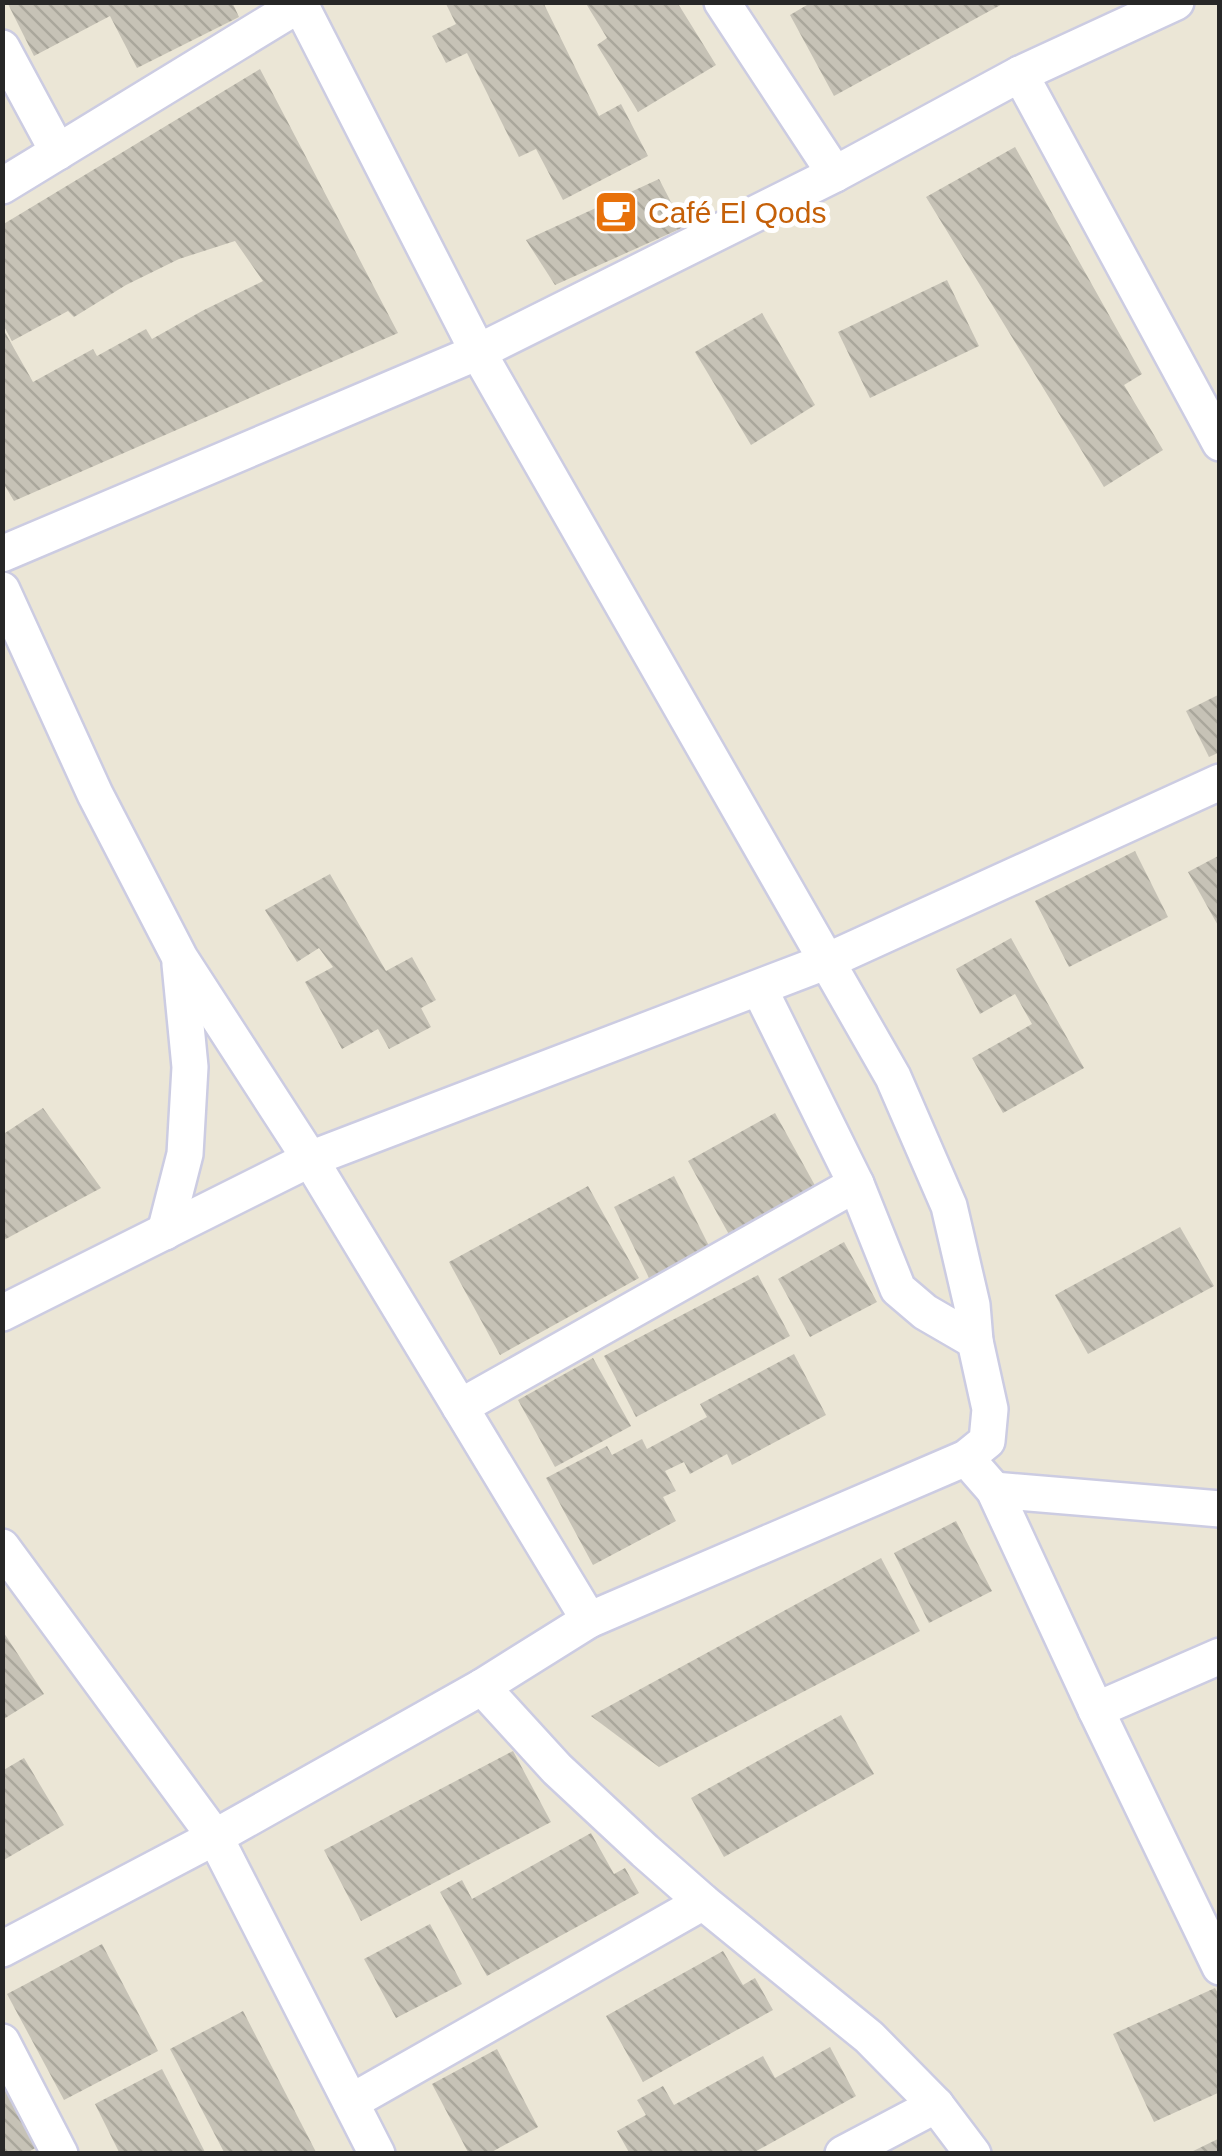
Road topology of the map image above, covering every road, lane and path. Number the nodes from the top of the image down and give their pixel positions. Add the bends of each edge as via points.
1 (722, 2) edge
2 (300, 3) edge
3 (1175, 3) edge
4 (2, 48) edge
5 (1020, 74) junction
6 (58, 152) junction
7 (835, 174) junction
8 (2, 186) edge
9 (478, 352) junction
10 (1220, 443) edge
11 (2, 554) edge
12 (2, 590) edge
13 (1220, 782) edge
14 (180, 958) junction
15 (825, 962) junction
16 (759, 988) junction
17 (310, 1159) junction
18 (856, 1184) junction
19 (165, 1232) junction
20 (2, 1312) edge
21 (975, 1341) junction
22 (460, 1407) junction
23 (966, 1458) junction
24 (994, 1490) junction
25 (1220, 1509) edge
26 (2, 1547) edge
27 (590, 1620) junction
28 (1220, 1656) edge
29 (482, 1686) junction
30 (1096, 1710) junction
31 (216, 1837) junction
32 (704, 1902) junction
33 (2, 1949) edge
34 (1220, 1967) edge
35 (2, 2042) edge
36 (351, 2102) junction
37 (936, 2105) junction
38 (60, 2154) edge
39 (377, 2154) edge
40 (843, 2154) edge
41 (973, 2154) edge

1 - 7 street
2 - 6 street
2 - 9 street
3 - 5 street
4 - 6 street
5 - 7 street
5 - 10 street
6 - 8 street
7 - 9 street
9 - 11 street
9 - 15 street
12 - 14 street via 94,794
13 - 15 street
14 - 17 street
14 - 19 street via 190,1067 185,1154
15 - 16 street
15 - 21 street via 893,1077 949,1206
16 - 17 street
16 - 18 street
17 - 19 street
17 - 22 street
18 - 21 street via 898,1288
18 - 22 street
19 - 20 street
21 - 23 street via 990,1409 987,1441
22 - 27 street
23 - 24 street
23 - 27 street
24 - 25 street
24 - 30 street
26 - 31 street
27 - 29 street
28 - 30 street
29 - 31 street
29 - 32 street via 557,1769
30 - 34 street
31 - 33 street
31 - 36 street
32 - 36 street
32 - 37 street via 869,2037
35 - 38 street
36 - 39 street
37 - 40 street
37 - 41 street

